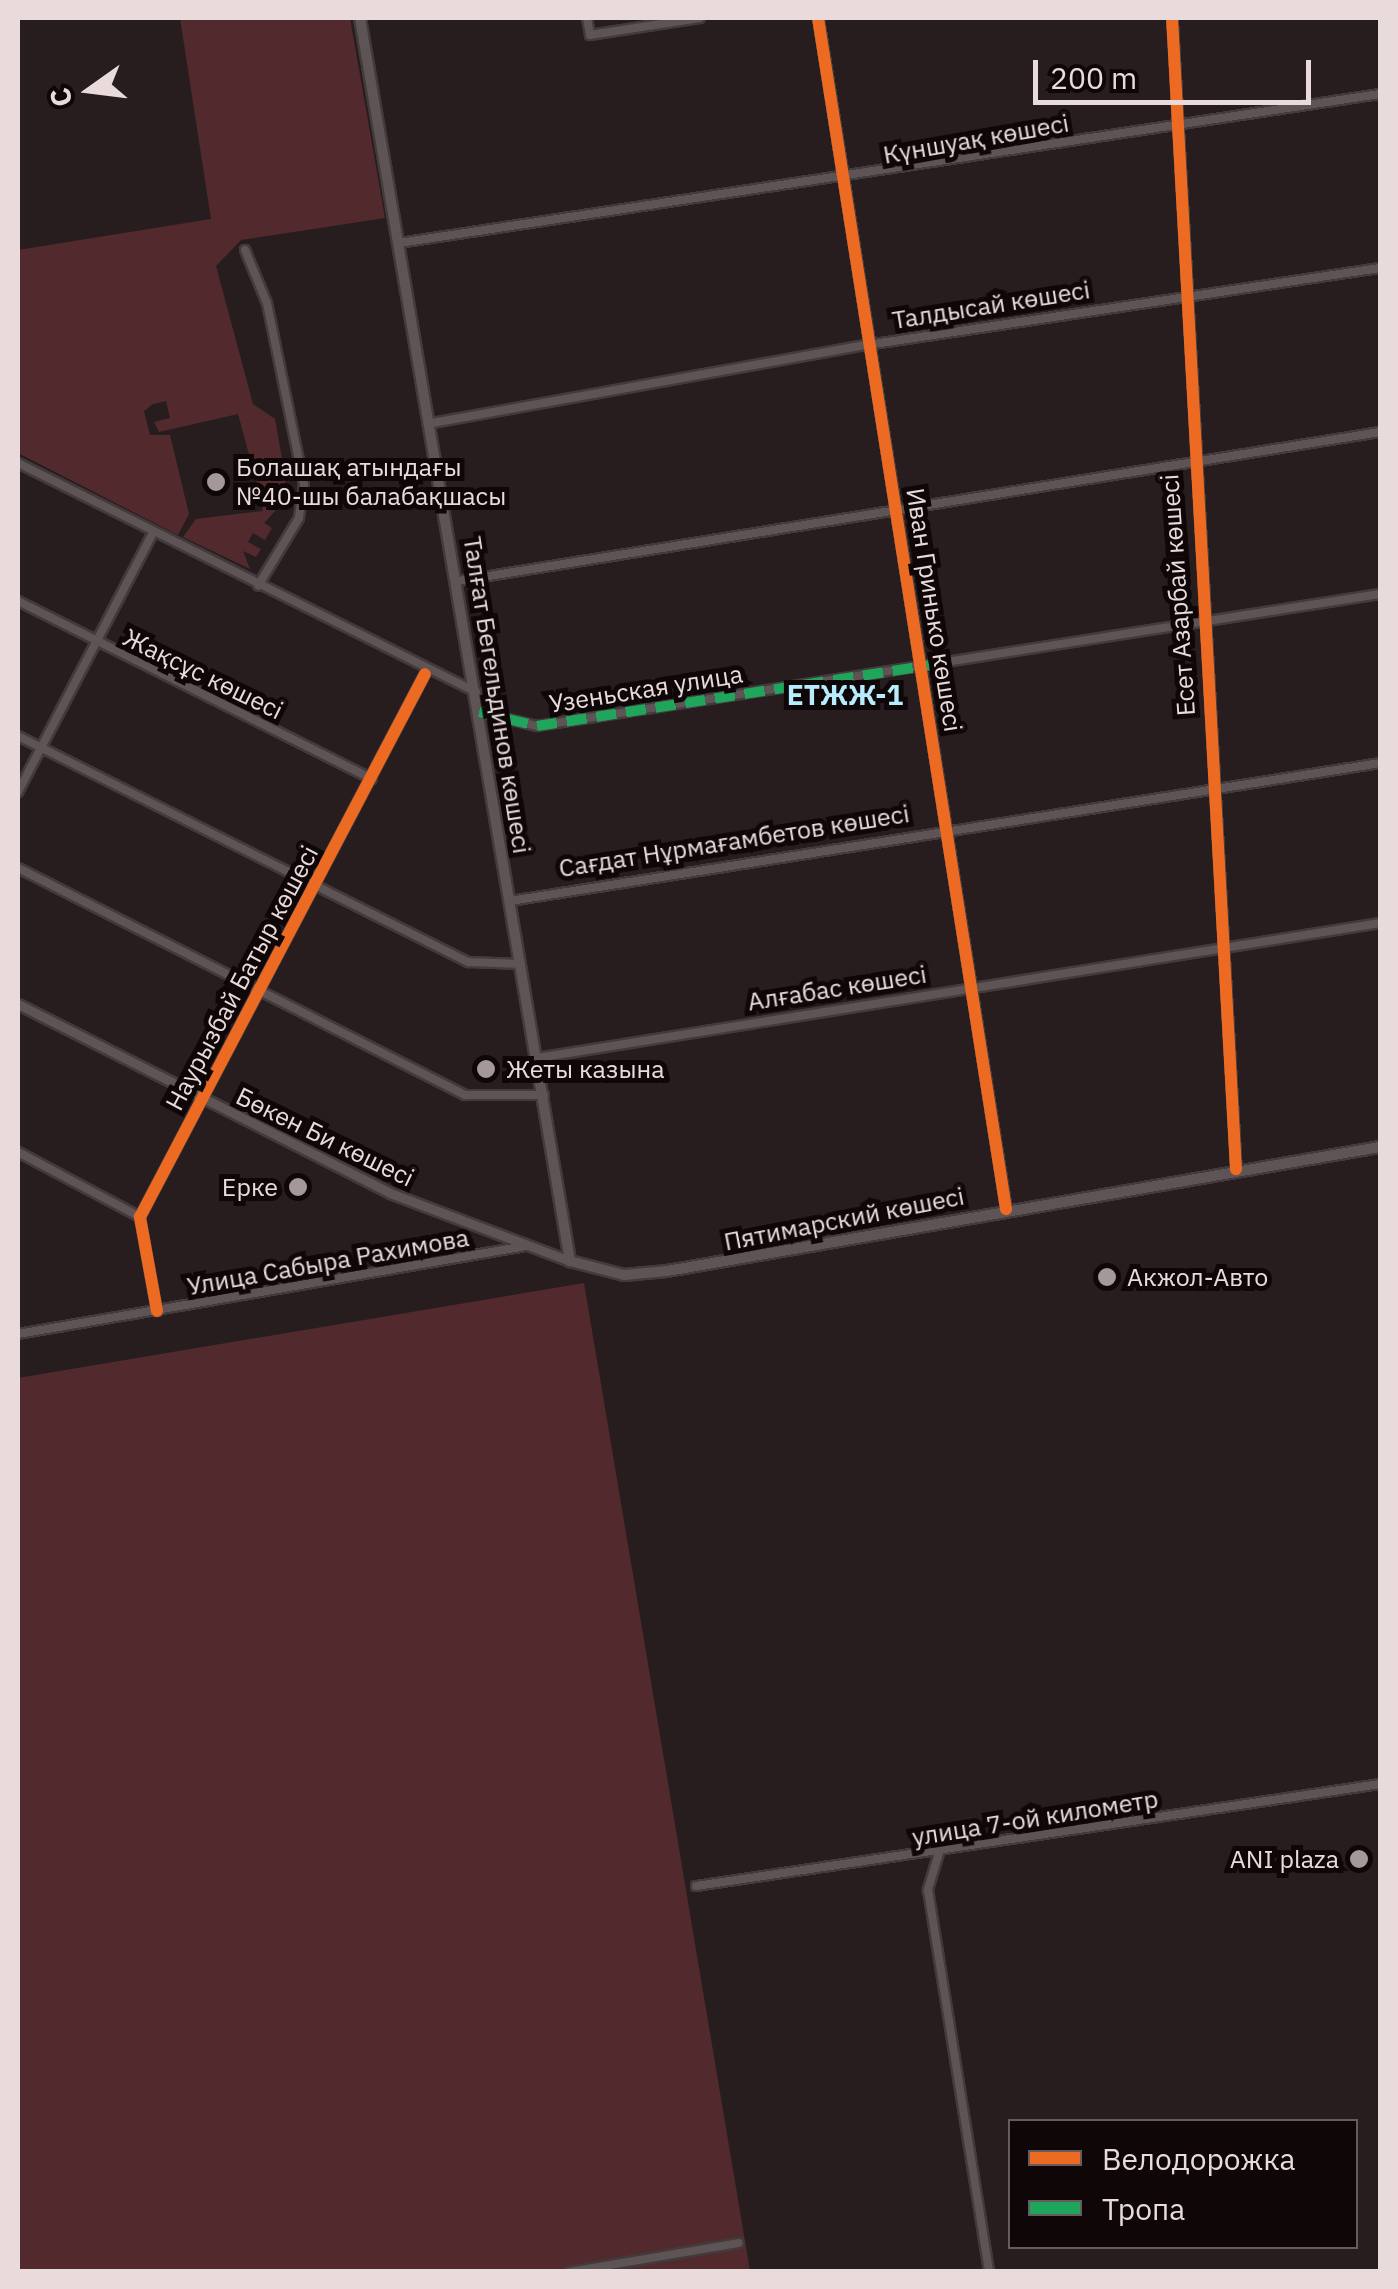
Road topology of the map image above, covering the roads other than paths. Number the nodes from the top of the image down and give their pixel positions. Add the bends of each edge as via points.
1 (360, 18) edge
2 (587, 18) edge
3 (700, 18) edge
4 (818, 18) edge
5 (1172, 18) edge
6 (1380, 94) edge
7 (1179, 124) junction
8 (841, 183) junction
9 (399, 243) junction
10 (246, 250) dead end
11 (1380, 268) edge
12 (1188, 294) junction
13 (867, 345) junction
14 (432, 423) junction
15 (1380, 432) edge
16 (1192, 457) junction
17 (18, 463) edge
18 (894, 506) junction
19 (151, 536) junction
20 (458, 581) junction
21 (258, 586) junction
22 (1380, 594) edge
23 (18, 601) edge
24 (1201, 621) junction
25 (96, 643) junction
26 (921, 667) junction
27 (424, 674) junction
28 (476, 692) junction
29 (479, 712) junction
30 (18, 736) edge
31 (40, 748) junction
32 (1380, 763) edge
33 (372, 779) junction
34 (1214, 787) junction
35 (18, 792) edge
36 (947, 830) junction
37 (18, 868) edge
38 (315, 887) junction
39 (510, 900) junction
40 (1380, 923) edge
41 (1220, 949) junction
42 (520, 964) junction
43 (972, 986) junction
44 (259, 992) junction
45 (18, 1004) edge
46 (537, 1058) junction
47 (544, 1095) junction
48 (203, 1100) junction
49 (1380, 1148) edge
50 (18, 1152) edge
51 (1236, 1169) junction
52 (1006, 1209) junction
53 (140, 1217) junction
54 (526, 1246) junction
55 (570, 1261) junction
56 (156, 1311) junction
57 (18, 1334) edge
58 (1380, 1784) edge
59 (939, 1853) junction
60 (696, 1886) dead end
61 (739, 2244) dead end
62 (570, 2272) edge
63 (989, 2272) edge

1 - 9 main road, Талғат Бегельдинов көшесі
2 - 3 street via 590,35
4 - 8 street, Иван Гринько көшесі
5 - 7 street, Есет Азарбай көшесі
6 - 7 street, Күншуақ көшесі
7 - 8 street, Күншуақ көшесі
7 - 12 street, Есет Азарбай көшесі
8 - 9 street, Күншуақ көшесі
8 - 13 street, Иван Гринько көшесі
9 - 14 main road, Талғат Бегельдинов көшесі
10 - 21 street via 267,303 304,485 299,518
11 - 12 street, Талдысай көшесі
12 - 13 street, Талдысай көшесі
12 - 16 street, Есет Азарбай көшесі
13 - 14 street, Талдысай көшесі
13 - 18 street, Иван Гринько көшесі
14 - 20 main road, Талғат Бегельдинов көшесі
15 - 16 street
16 - 18 street
16 - 24 street, Есет Азарбай көшесі
17 - 19 street
18 - 20 street
18 - 26 street, Иван Гринько көшесі
19 - 21 street
19 - 25 street
20 - 28 main road, Талғат Бегельдинов көшесі
21 - 27 street
22 - 24 street, Узеньская улица
23 - 25 street, Жақсұс көшесі
24 - 26 street, Узеньская улица
24 - 34 street, Есет Азарбай көшесі
25 - 31 street
25 - 33 street, Жақсұс көшесі
26 - 29 street, Узеньская улица via 525,728
26 - 36 street, Иван Гринько көшесі
27 - 28 street
27 - 33 street, Наурызбай Батыр көшесі
28 - 29 main road, Талғат Бегельдинов көшесі
29 - 39 main road, Талғат Бегельдинов көшесі
30 - 31 street
31 - 35 street
31 - 38 street
32 - 34 street, Сағдат Нұрмағамбетов көшесі
33 - 38 street, Наурызбай Батыр көшесі
34 - 36 street, Сағдат Нұрмағамбетов көшесі
34 - 41 street, Есет Азарбай көшесі
36 - 39 street, Сағдат Нұрмағамбетов көшесі
36 - 43 street, Иван Гринько көшесі
37 - 44 street
38 - 42 street via 473,964
38 - 44 street, Наурызбай Батыр көшесі
39 - 42 main road, Талғат Бегельдинов көшесі
40 - 41 street, Алғабас көшесі
41 - 43 street, Алғабас көшесі
41 - 51 street, Есет Азарбай көшесі
42 - 46 main road, Талғат Бегельдинов көшесі
43 - 46 street, Алғабас көшесі
43 - 52 street, Иван Гринько көшесі
44 - 47 street via 472,1098
44 - 48 street, Наурызбай Батыр көшесі
45 - 48 street, Бөкен Би көшесі
46 - 47 main road, Талғат Бегельдинов көшесі
47 - 55 main road, Талғат Бегельдинов көшесі
48 - 53 street, Наурызбай Батыр көшесі
48 - 54 street, Бөкен Би көшесі via 390,1193
49 - 51 main road, Пятимарский көшесі
50 - 53 street
51 - 52 main road, Пятимарский көшесі
52 - 55 main road, Пятимарский көшесі via 668,1272 611,1273
53 - 56 street
54 - 55 street, Бөкен Би көшесі
54 - 56 street, Улица Сабыра Рахимова
56 - 57 street, Улица Сабыра Рахимова
58 - 59 street, улица 7-ой километр
59 - 60 street, улица 7-ой километр
59 - 63 street via 928,1890
61 - 62 street

